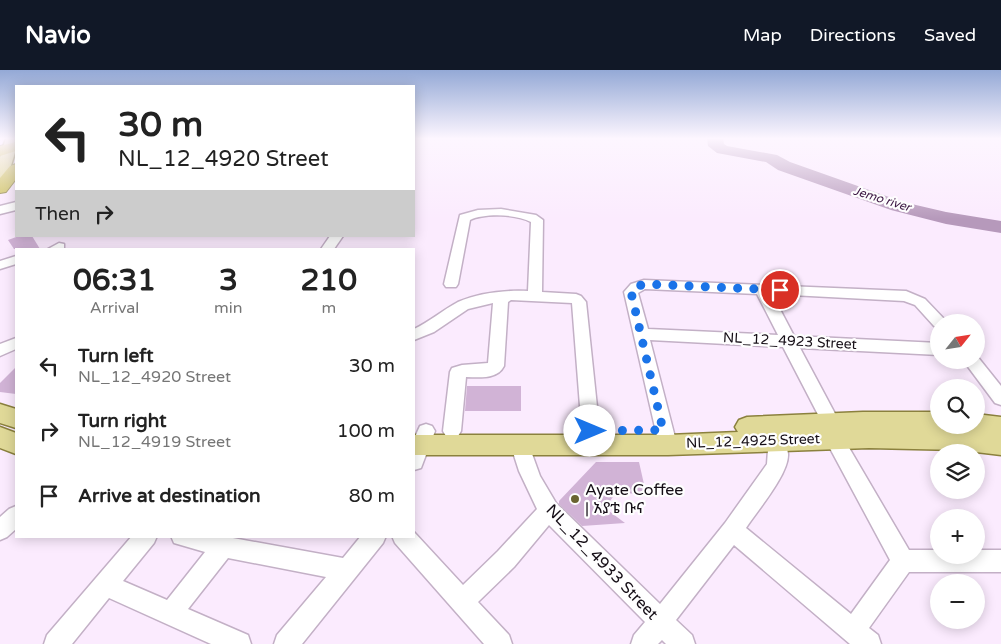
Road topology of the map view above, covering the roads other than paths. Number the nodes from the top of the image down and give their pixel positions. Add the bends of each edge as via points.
1 (5, 165) edge
2 (7, 165) edge
3 (0, 179) edge
4 (0, 188) edge
5 (15, 206) edge
6 (0, 210) edge
7 (335, 237) edge
8 (328, 248) edge
9 (15, 260) edge
10 (0, 264) edge
11 (451, 284) dead end
12 (762, 290) junction
13 (535, 296) junction
14 (505, 297) junction
15 (931, 314) edge
16 (641, 334) junction
17 (415, 335) edge
18 (788, 341) junction
19 (15, 343) edge
20 (930, 349) edge
21 (0, 350) edge
22 (979, 369) edge
23 (998, 390) edge
24 (0, 413) edge
25 (15, 420) edge
26 (930, 421) edge
27 (985, 425) edge
28 (1001, 426) edge
29 (452, 431) junction
30 (832, 431) junction
31 (770, 433) junction
32 (0, 437) edge
33 (591, 438) junction
34 (666, 438) junction
35 (418, 443) edge
36 (15, 444) edge
37 (1001, 445) edge
38 (520, 446) junction
39 (549, 510) junction
40 (15, 517) edge
41 (0, 530) edge
42 (732, 530) junction
43 (144, 538) edge
44 (189, 538) edge
45 (373, 538) edge
46 (405, 538) edge
47 (223, 547) junction
48 (903, 561) junction
49 (1001, 561) edge
50 (346, 570) junction
51 (106, 585) junction
52 (462, 602) junction
53 (172, 613) junction
54 (660, 622) junction
55 (861, 638) edge
56 (293, 641) edge
57 (56, 644) edge
58 (239, 644) edge
59 (500, 644) edge
60 (644, 644) edge
61 (683, 644) edge

1 - 3 main road
2 - 4 highway
5 - 6 street
7 - 8 street
9 - 10 street
11 - 13 street via 464,218 475,213 528,215 537,220
12 - 15 street via 906,296 920,302
12 - 16 street via 644,284 631,292
12 - 18 street
13 - 14 street
13 - 33 street via 576,299 579,302
14 - 17 street via 463,306
14 - 29 street via 501,300 496,366 489,370 458,372
16 - 18 street, NL_12_4923 Street
16 - 34 street
18 - 20 street, NL_12_4923 Street
18 - 30 street
19 - 21 street
22 - 23 street
24 - 25 main road
26 - 30 main road, NL_12_4925 Street via 878,421
27 - 28 main road
29 - 33 main road, NL_12_4925 Street
29 - 35 main road, NL_12_4925 Street
30 - 31 main road, NL_12_4925 Street
30 - 37 main road, NL_12_4925 Street
30 - 48 street
31 - 34 main road, NL_12_4925 Street
31 - 42 street via 779,452 779,461
32 - 36 main road
33 - 34 main road, NL_12_4925 Street
33 - 38 main road, NL_12_4925 Street
35 - 38 main road, NL_12_4925 Street
38 - 39 street, NL_12_4933 Street via 524,462
39 - 52 street
39 - 54 street, NL_12_4933 Street
40 - 41 street
42 - 54 street
42 - 55 street
43 - 51 street
44 - 47 street
45 - 50 street
46 - 52 street
47 - 50 street
47 - 53 street
48 - 49 street
48 - 55 street
50 - 56 street
51 - 53 street
51 - 57 street
52 - 59 street
53 - 58 street
54 - 60 street
54 - 61 street, NL_12_4933 Street

